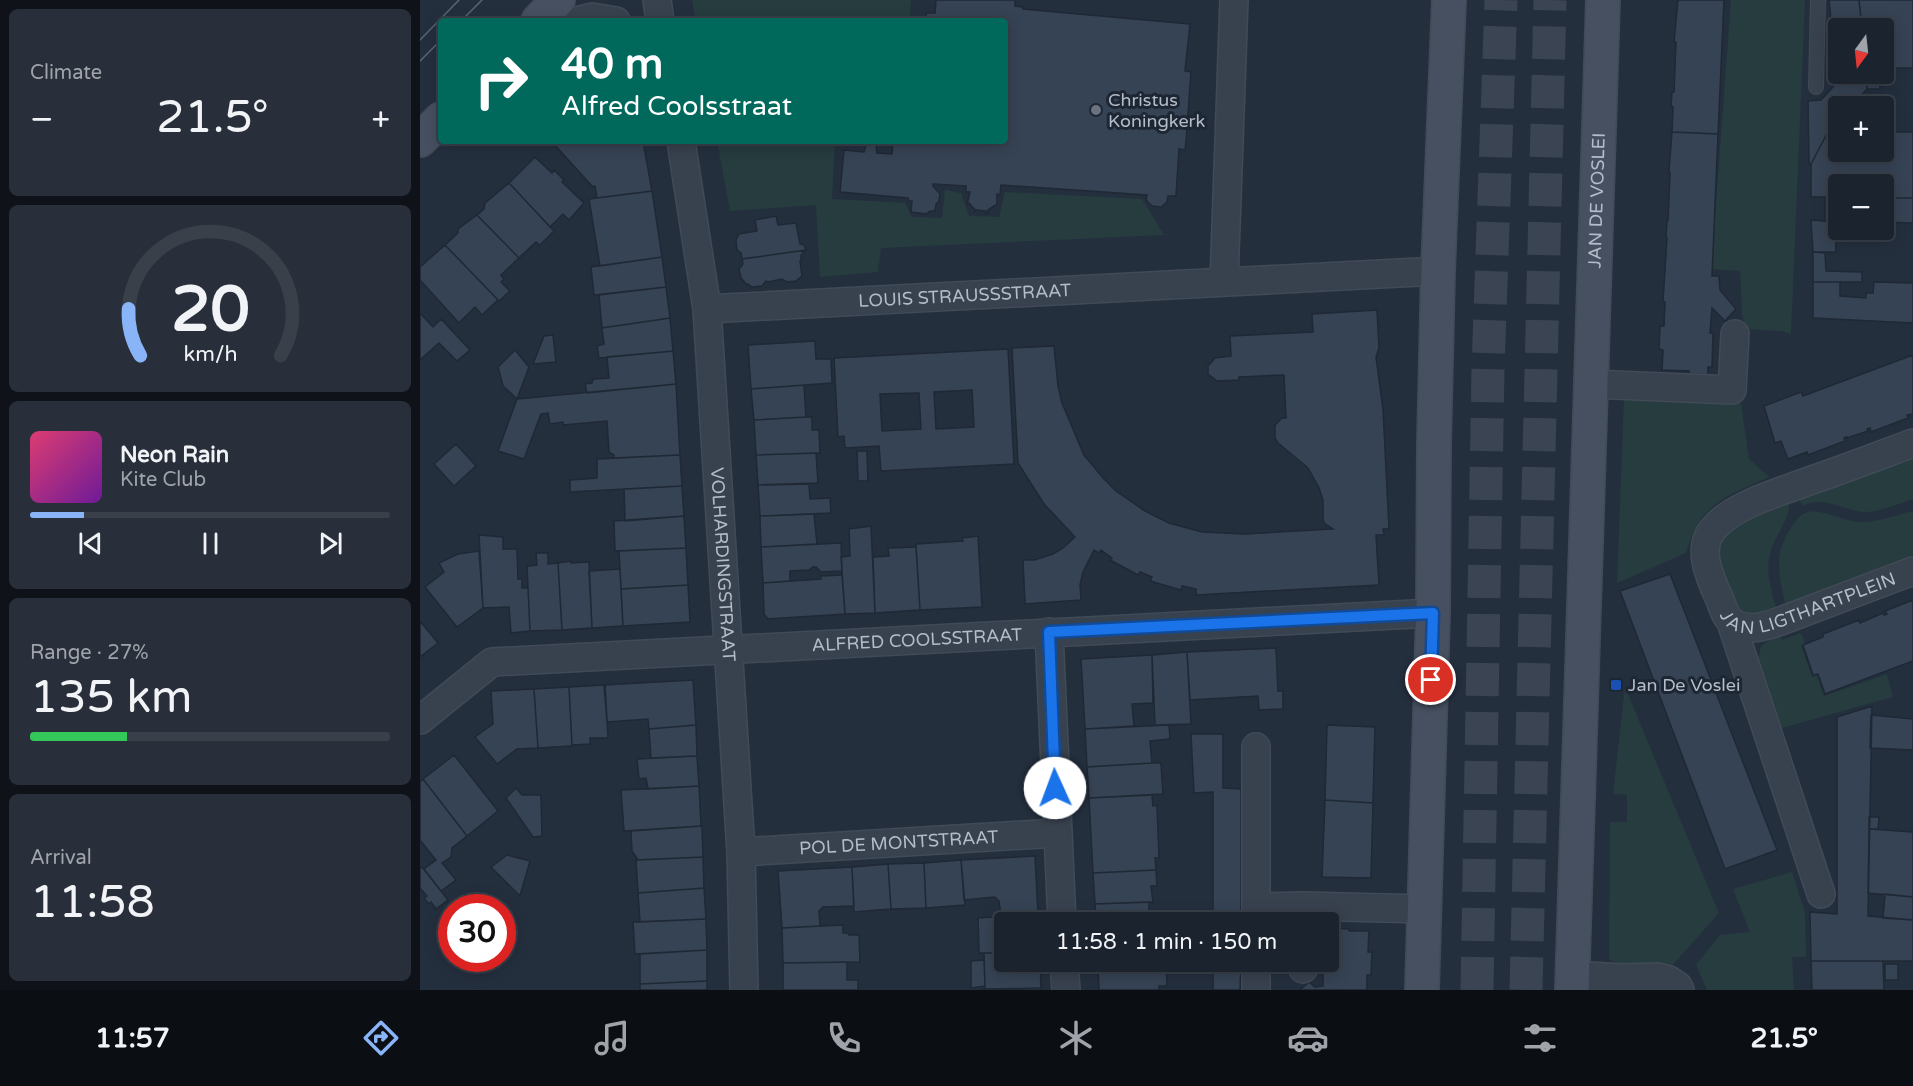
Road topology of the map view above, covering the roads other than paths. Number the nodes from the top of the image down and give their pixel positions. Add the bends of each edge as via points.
1 (558, 0) edge
2 (657, 0) edge
3 (1234, 0) edge
4 (1449, 0) edge
5 (1603, 0) edge
6 (1818, 0) edge
7 (541, 18) edge
8 (660, 18) edge
9 (1816, 87) dead end
10 (438, 122) edge
11 (420, 140) edge
12 (681, 144) edge
13 (1438, 271) junction
14 (1224, 281) junction
15 (707, 309) junction
16 (1735, 334) dead end
17 (1591, 384) junction
18 (1913, 443) edge
19 (1913, 571) edge
20 (1433, 613) junction
21 (1731, 622) junction
22 (1049, 632) junction
23 (729, 650) junction
24 (420, 720) edge
25 (1256, 747) dead end
26 (1057, 832) junction
27 (741, 852) junction
28 (1821, 894) dead end
29 (1425, 909) junction
30 (1061, 912) edge
31 (1257, 912) edge
32 (1339, 913) edge
33 (1065, 972) edge
34 (1256, 972) edge
35 (1572, 982) edge
36 (744, 990) edge
37 (1066, 990) edge
38 (1256, 990) edge
39 (1422, 990) edge
40 (1680, 990) edge

1 - 7 main road
2 - 8 street
3 - 14 street
4 - 13 main road
5 - 17 main road, JAN DE VOSLEI
6 - 9 lane
10 - 11 main road
12 - 15 street, VOLHARDINGSTRAAT
13 - 14 street, LOUIS STRAUSSSTRAAT
13 - 20 main road
14 - 15 street, LOUIS STRAUSSSTRAAT
15 - 23 street, VOLHARDINGSTRAAT
16 - 17 street via 1732,390
17 - 35 main road, JAN DE VOSLEI
18 - 21 street, JAN LIGTHARTPLEIN via 1753,503 1713,527 1706,547 1707,571
19 - 21 street, JAN LIGTHARTPLEIN via 1767,625 1751,628
20 - 22 street, ALFRED COOLSSTRAAT
20 - 29 main road
21 - 28 street
22 - 23 street, ALFRED COOLSSTRAAT
22 - 26 street
23 - 24 street, ALFRED COOLSSTRAAT via 492,662
23 - 27 street, VOLHARDINGSTRAAT
25 - 31 street
26 - 27 street, POL DE MONTSTRAAT
26 - 30 street
27 - 36 street, VOLHARDINGSTRAAT
29 - 32 street
29 - 39 main road
33 - 37 street
34 - 38 street
35 - 40 street, JAN DE VOSLEI via 1658,977 1670,980

